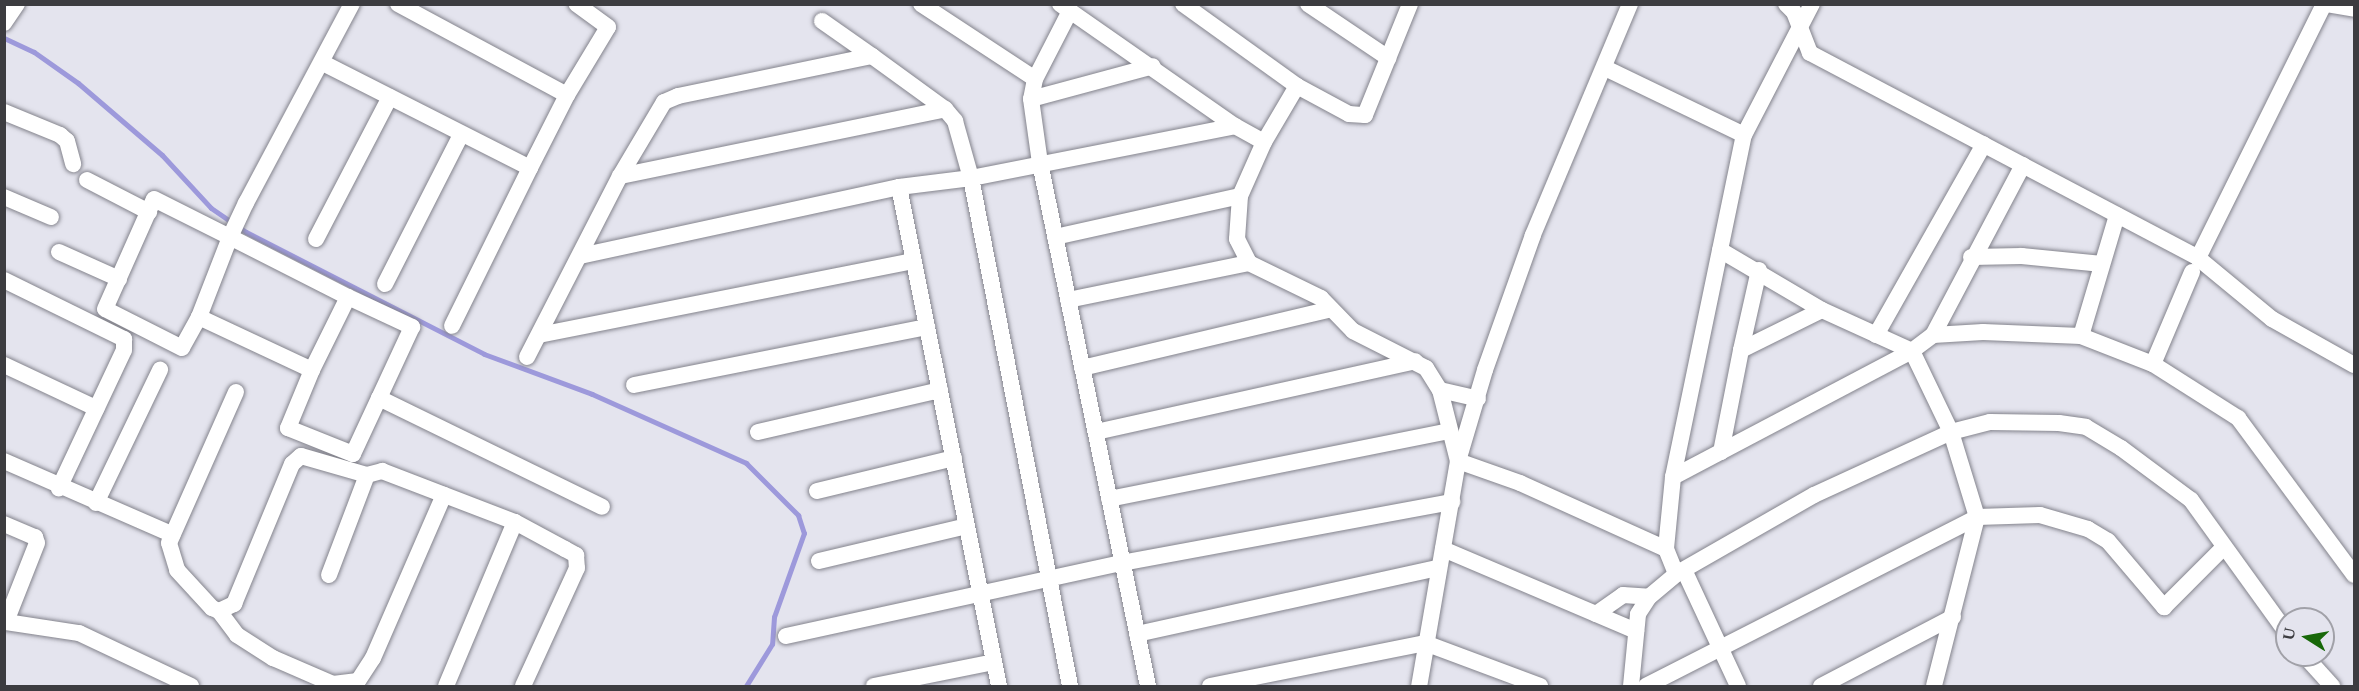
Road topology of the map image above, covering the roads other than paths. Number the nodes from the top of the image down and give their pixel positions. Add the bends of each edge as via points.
1 (17, 4) edge
2 (352, 4) edge
3 (398, 4) edge
4 (576, 4) edge
5 (921, 4) edge
6 (1183, 4) edge
7 (1308, 4) edge
8 (1410, 4) edge
9 (1630, 4) edge
10 (1786, 4) edge
11 (1812, 4) edge
12 (2325, 4) edge
13 (1065, 8) edge
14 (2355, 9) edge
15 (822, 21) dead end
16 (4, 23) edge
17 (1801, 26) junction
18 (872, 56) junction
19 (1388, 58) junction
20 (323, 63) junction
21 (1153, 66) junction
22 (1605, 68) junction
23 (1035, 80) junction
24 (1297, 86) junction
25 (567, 95) junction
26 (390, 97) junction
27 (1031, 99) junction
28 (945, 109) junction
29 (4, 112) edge
30 (1235, 126) junction
31 (461, 135) junction
32 (1744, 135) junction
33 (1264, 142) junction
34 (1984, 144) junction
35 (1040, 163) junction
36 (73, 164) dead end
37 (2023, 165) junction
38 (531, 168) junction
39 (620, 176) junction
40 (970, 178) junction
41 (87, 180) dead end
42 (899, 187) junction
43 (1240, 196) junction
44 (4, 197) edge
45 (149, 212) junction
46 (2117, 215) junction
47 (51, 217) dead end
48 (234, 229) junction
49 (1055, 237) junction
50 (316, 239) dead end
51 (1720, 250) junction
52 (59, 252) dead end
53 (580, 256) junction
54 (1971, 257) junction
55 (914, 261) junction
56 (1249, 263) junction
57 (2102, 264) junction
58 (2195, 265) junction
59 (1759, 270) junction
60 (119, 279) junction
61 (4, 280) edge
62 (386, 284) dead end
63 (348, 297) junction
64 (1068, 300) junction
65 (1331, 309) junction
66 (1822, 310) junction
67 (199, 317) junction
68 (452, 326) dead end
69 (927, 327) junction
70 (539, 335) junction
71 (1875, 335) junction
72 (1933, 335) junction
73 (2081, 336) junction
74 (1741, 350) junction
75 (1912, 351) junction
76 (527, 357) dead end
77 (1415, 361) junction
78 (2153, 364) junction
79 (4, 365) edge
80 (2355, 365) edge
81 (1082, 368) junction
82 (160, 370) dead end
83 (312, 370) junction
84 (634, 385) dead end
85 (940, 390) junction
86 (1440, 390) junction
87 (236, 392) dead end
88 (379, 398) junction
89 (1478, 399) junction
90 (96, 408) junction
91 (1449, 431) junction
92 (758, 432) dead end
93 (1096, 432) junction
94 (1951, 432) junction
95 (1721, 452) junction
96 (954, 458) junction
97 (4, 461) edge
98 (1458, 461) junction
99 (367, 475) junction
100 (1673, 477) junction
101 (59, 488) junction
102 (817, 491) dead end
103 (444, 495) junction
104 (1109, 499) junction
105 (1452, 502) junction
106 (96, 503) junction
107 (602, 507) dead end
108 (1977, 517) junction
109 (515, 522) junction
110 (4, 524) edge
111 (967, 526) junction
112 (173, 535) junction
113 (2224, 547) junction
114 (1443, 549) junction
115 (1665, 549) junction
116 (819, 561) dead end
117 (1122, 563) junction
118 (1438, 568) junction
119 (1680, 572) junction
120 (329, 575) dead end
121 (2355, 575) edge
122 (1050, 579) junction
123 (981, 594) junction
124 (1649, 597) junction
125 (219, 611) junction
126 (8, 614) edge
127 (1596, 614) junction
128 (1953, 617) junction
129 (2275, 617) edge
130 (1636, 631) junction
131 (1137, 634) junction
132 (786, 636) dead end
133 (1425, 643) junction
134 (1719, 650) junction
135 (994, 662) junction
136 (2314, 667) edge
137 (190, 687) edge
138 (446, 687) edge
139 (523, 687) edge
140 (874, 687) edge
141 (999, 687) edge
142 (1070, 687) edge
143 (1148, 687) edge
144 (1210, 687) edge
145 (1419, 687) edge
146 (1540, 687) edge
147 (1631, 687) edge
148 (1646, 687) edge
149 (1738, 687) edge
150 (1821, 687) edge
151 (1934, 687) edge
152 (2332, 687) edge

1 - 16 street
2 - 20 street
3 - 25 street
4 - 25 street via 608,27
5 - 23 street
6 - 24 street
7 - 19 street
8 - 19 street
9 - 22 street
10 - 17 street
11 - 17 street
12 - 14 street
12 - 58 street
13 - 21 street
13 - 23 street
15 - 18 street
17 - 32 street
17 - 34 street via 1810,53
18 - 28 street
18 - 39 street via 664,102
19 - 24 street via 1365,115 1360,118
20 - 26 street
20 - 48 street
21 - 27 street
21 - 30 street
22 - 32 street
22 - 89 street via 1533,235
23 - 27 street
24 - 33 street
25 - 38 street
26 - 31 street
26 - 50 street
27 - 35 street
28 - 39 street
28 - 40 street via 955,121
29 - 36 street via 60,135 67,141
30 - 33 street
30 - 35 street
31 - 38 street
31 - 62 street
32 - 51 street
33 - 43 street
34 - 37 street
34 - 71 street
35 - 40 street
35 - 49 street
37 - 46 street
37 - 54 street
38 - 68 street
39 - 53 street
40 - 42 street
40 - 122 street
41 - 45 street
42 - 53 street
42 - 55 street
43 - 49 street
43 - 56 street via 1238,239
44 - 47 street
45 - 48 street via 154,199
45 - 60 street
46 - 57 street
46 - 58 street
48 - 63 street
48 - 67 street
49 - 64 street
51 - 59 street
51 - 100 street
52 - 60 street
53 - 70 street
54 - 57 street via 2022,256
54 - 72 street
55 - 69 street
55 - 70 street
56 - 64 street
56 - 65 street via 1311,291
57 - 73 street
58 - 78 street
58 - 80 street via 2272,319
59 - 66 street
59 - 74 street
60 - 67 street via 105,309 182,348
61 - 90 street via 123,336 124,350
63 - 83 street
63 - 88 street via 412,327
64 - 81 street
65 - 77 street via 1353,331
65 - 81 street
66 - 71 street
66 - 74 street
67 - 83 street
69 - 84 street
69 - 85 street
70 - 76 street
71 - 75 street
72 - 73 street via 1993,332
72 - 75 street
73 - 78 street
74 - 95 street
75 - 94 street
75 - 95 street
77 - 86 street via 1426,368
77 - 93 street
78 - 121 street via 2238,418 2274,461
79 - 90 street
81 - 93 street
82 - 106 street
83 - 88 street via 288,428 353,454
85 - 92 street
85 - 96 street
86 - 89 street
86 - 91 street
87 - 112 street
88 - 107 street
89 - 98 street
90 - 101 street
91 - 98 street
91 - 104 street
93 - 104 street
94 - 108 street
94 - 113 street via 1990,422 2023,420 2086,427 2182,493
94 - 119 street via 1814,495
95 - 100 street
96 - 102 street
96 - 111 street
97 - 101 street
98 - 105 street
98 - 115 street via 1520,483
99 - 103 street via 390,473
99 - 120 street
99 - 125 street via 358,476 301,456 292,464 234,604
100 - 115 street
101 - 106 street
103 - 109 street
103 - 125 street via 373,658 358,681 333,684 273,658 237,635
104 - 117 street
105 - 114 street
105 - 117 street
106 - 112 street
108 - 113 street via 2040,515 2088,529 2108,541 2164,607
108 - 128 street
108 - 134 street
109 - 138 street
109 - 139 street via 576,555 577,568
110 - 126 street via 35,537 37,543
111 - 116 street
111 - 123 street
112 - 125 street via 168,551 171,561
113 - 129 street
114 - 118 street
114 - 127 street
115 - 119 street
117 - 122 street
117 - 131 street
118 - 131 street
118 - 133 street
119 - 124 street
119 - 134 street
122 - 123 street
122 - 142 street
123 - 132 street
123 - 135 street
124 - 127 street via 1623,595
124 - 130 street via 1638,614
126 - 137 street via 80,633
127 - 130 street
128 - 150 street
128 - 151 street
130 - 147 street
131 - 143 street
133 - 144 street
133 - 145 street
133 - 146 street
134 - 148 street
134 - 149 street
135 - 140 street
135 - 141 street
136 - 152 street

